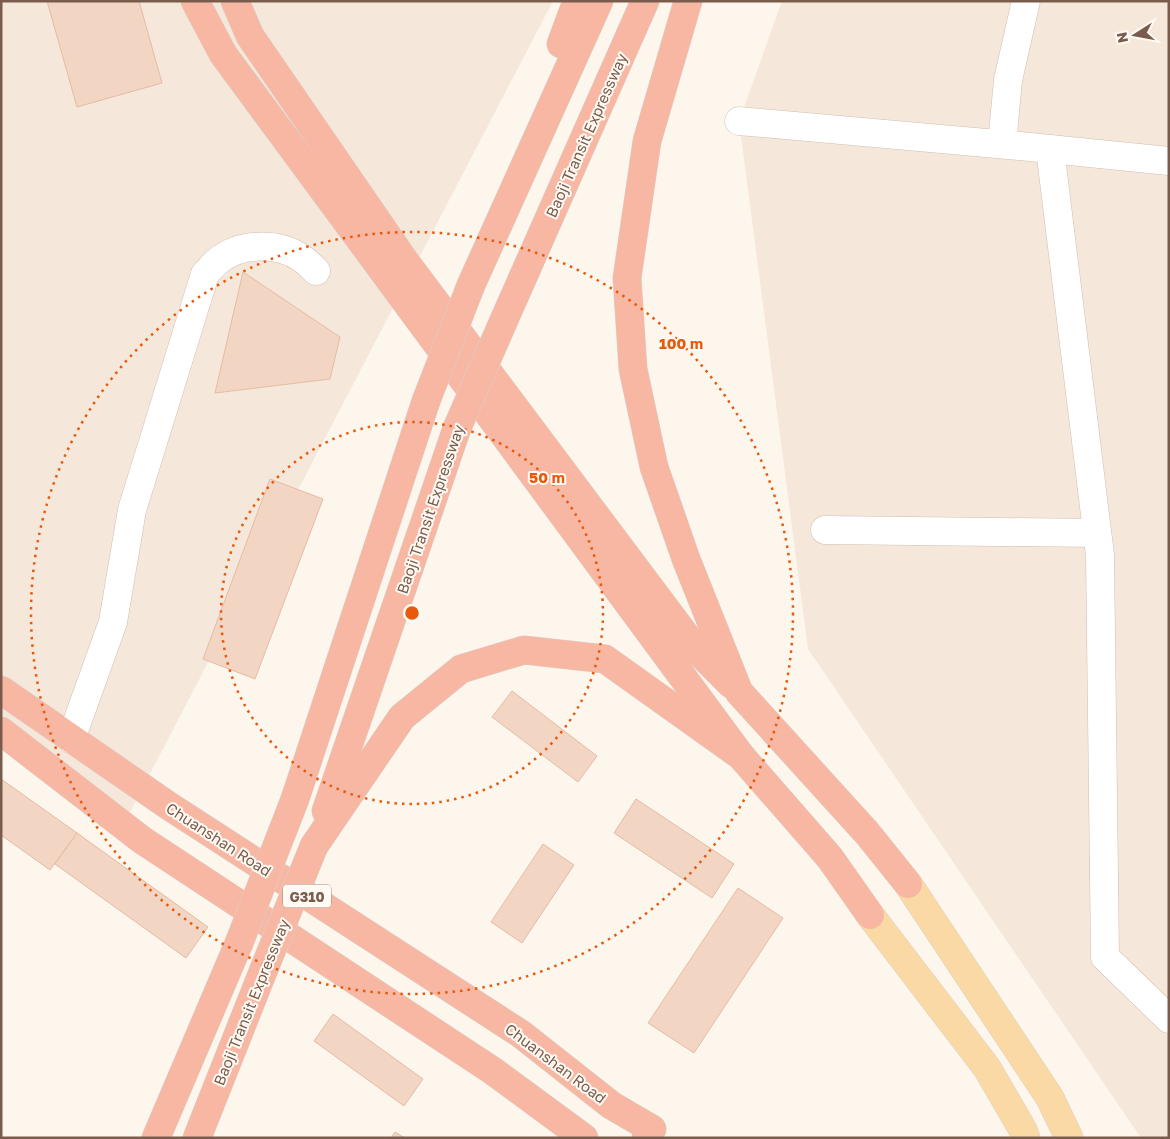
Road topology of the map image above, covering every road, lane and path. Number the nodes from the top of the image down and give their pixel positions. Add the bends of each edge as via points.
1 (195, 1) edge
2 (235, 1) edge
3 (577, 1) edge
4 (599, 1) edge
5 (644, 1) edge
6 (688, 1) edge
7 (1026, 1) edge
8 (739, 121) dead end
9 (1002, 144) junction
10 (1050, 149) junction
11 (1169, 161) edge
12 (316, 271) dead end
13 (471, 285) junction
14 (826, 530) dead end
15 (1097, 533) junction
16 (1, 690) edge
17 (739, 692) junction
18 (1, 731) edge
19 (72, 739) junction
20 (741, 756) junction
21 (314, 846) junction
22 (908, 884) joint
23 (870, 915) joint
24 (1169, 1019) edge
25 (611, 1104) junction
26 (654, 1135) edge
27 (156, 1138) edge
28 (197, 1138) edge
29 (584, 1138) edge
30 (589, 1138) edge
31 (1026, 1138) edge
32 (1069, 1138) edge

1 - 20 highway via 223,54
2 - 17 highway via 250,36 404,260 695,648
3 - 13 highway
4 - 13 highway
5 - 21 highway, Baoji Transit Expressway, bridge via 457,428
6 - 17 highway via 644,161 627,278 633,369 654,467 686,559
7 - 9 street via 1008,80
8 - 9 street
9 - 10 street
10 - 11 street
10 - 15 street
12 - 19 street via 300,257 281,248 260,246 239,250 220,259 205,274 132,510 113,622
13 - 27 highway, bridge via 426,401 295,799 239,943
14 - 15 street
15 - 24 street via 1100,555 1105,957
16 - 19 highway, Chuanshan Road / G310
17 - 22 highway via 867,833
18 - 29 highway, G310 via 142,840 493,1072
19 - 25 highway, Chuanshan Road / G310 via 168,806 521,1034
20 - 21 highway via 605,659 524,650 461,669 402,717
20 - 23 highway via 830,858
21 - 28 highway, Baoji Transit Expressway, bridge
22 - 32 main road via 1050,1098
23 - 31 main road via 987,1068
25 - 26 highway, Chuanshan Road
25 - 30 highway

